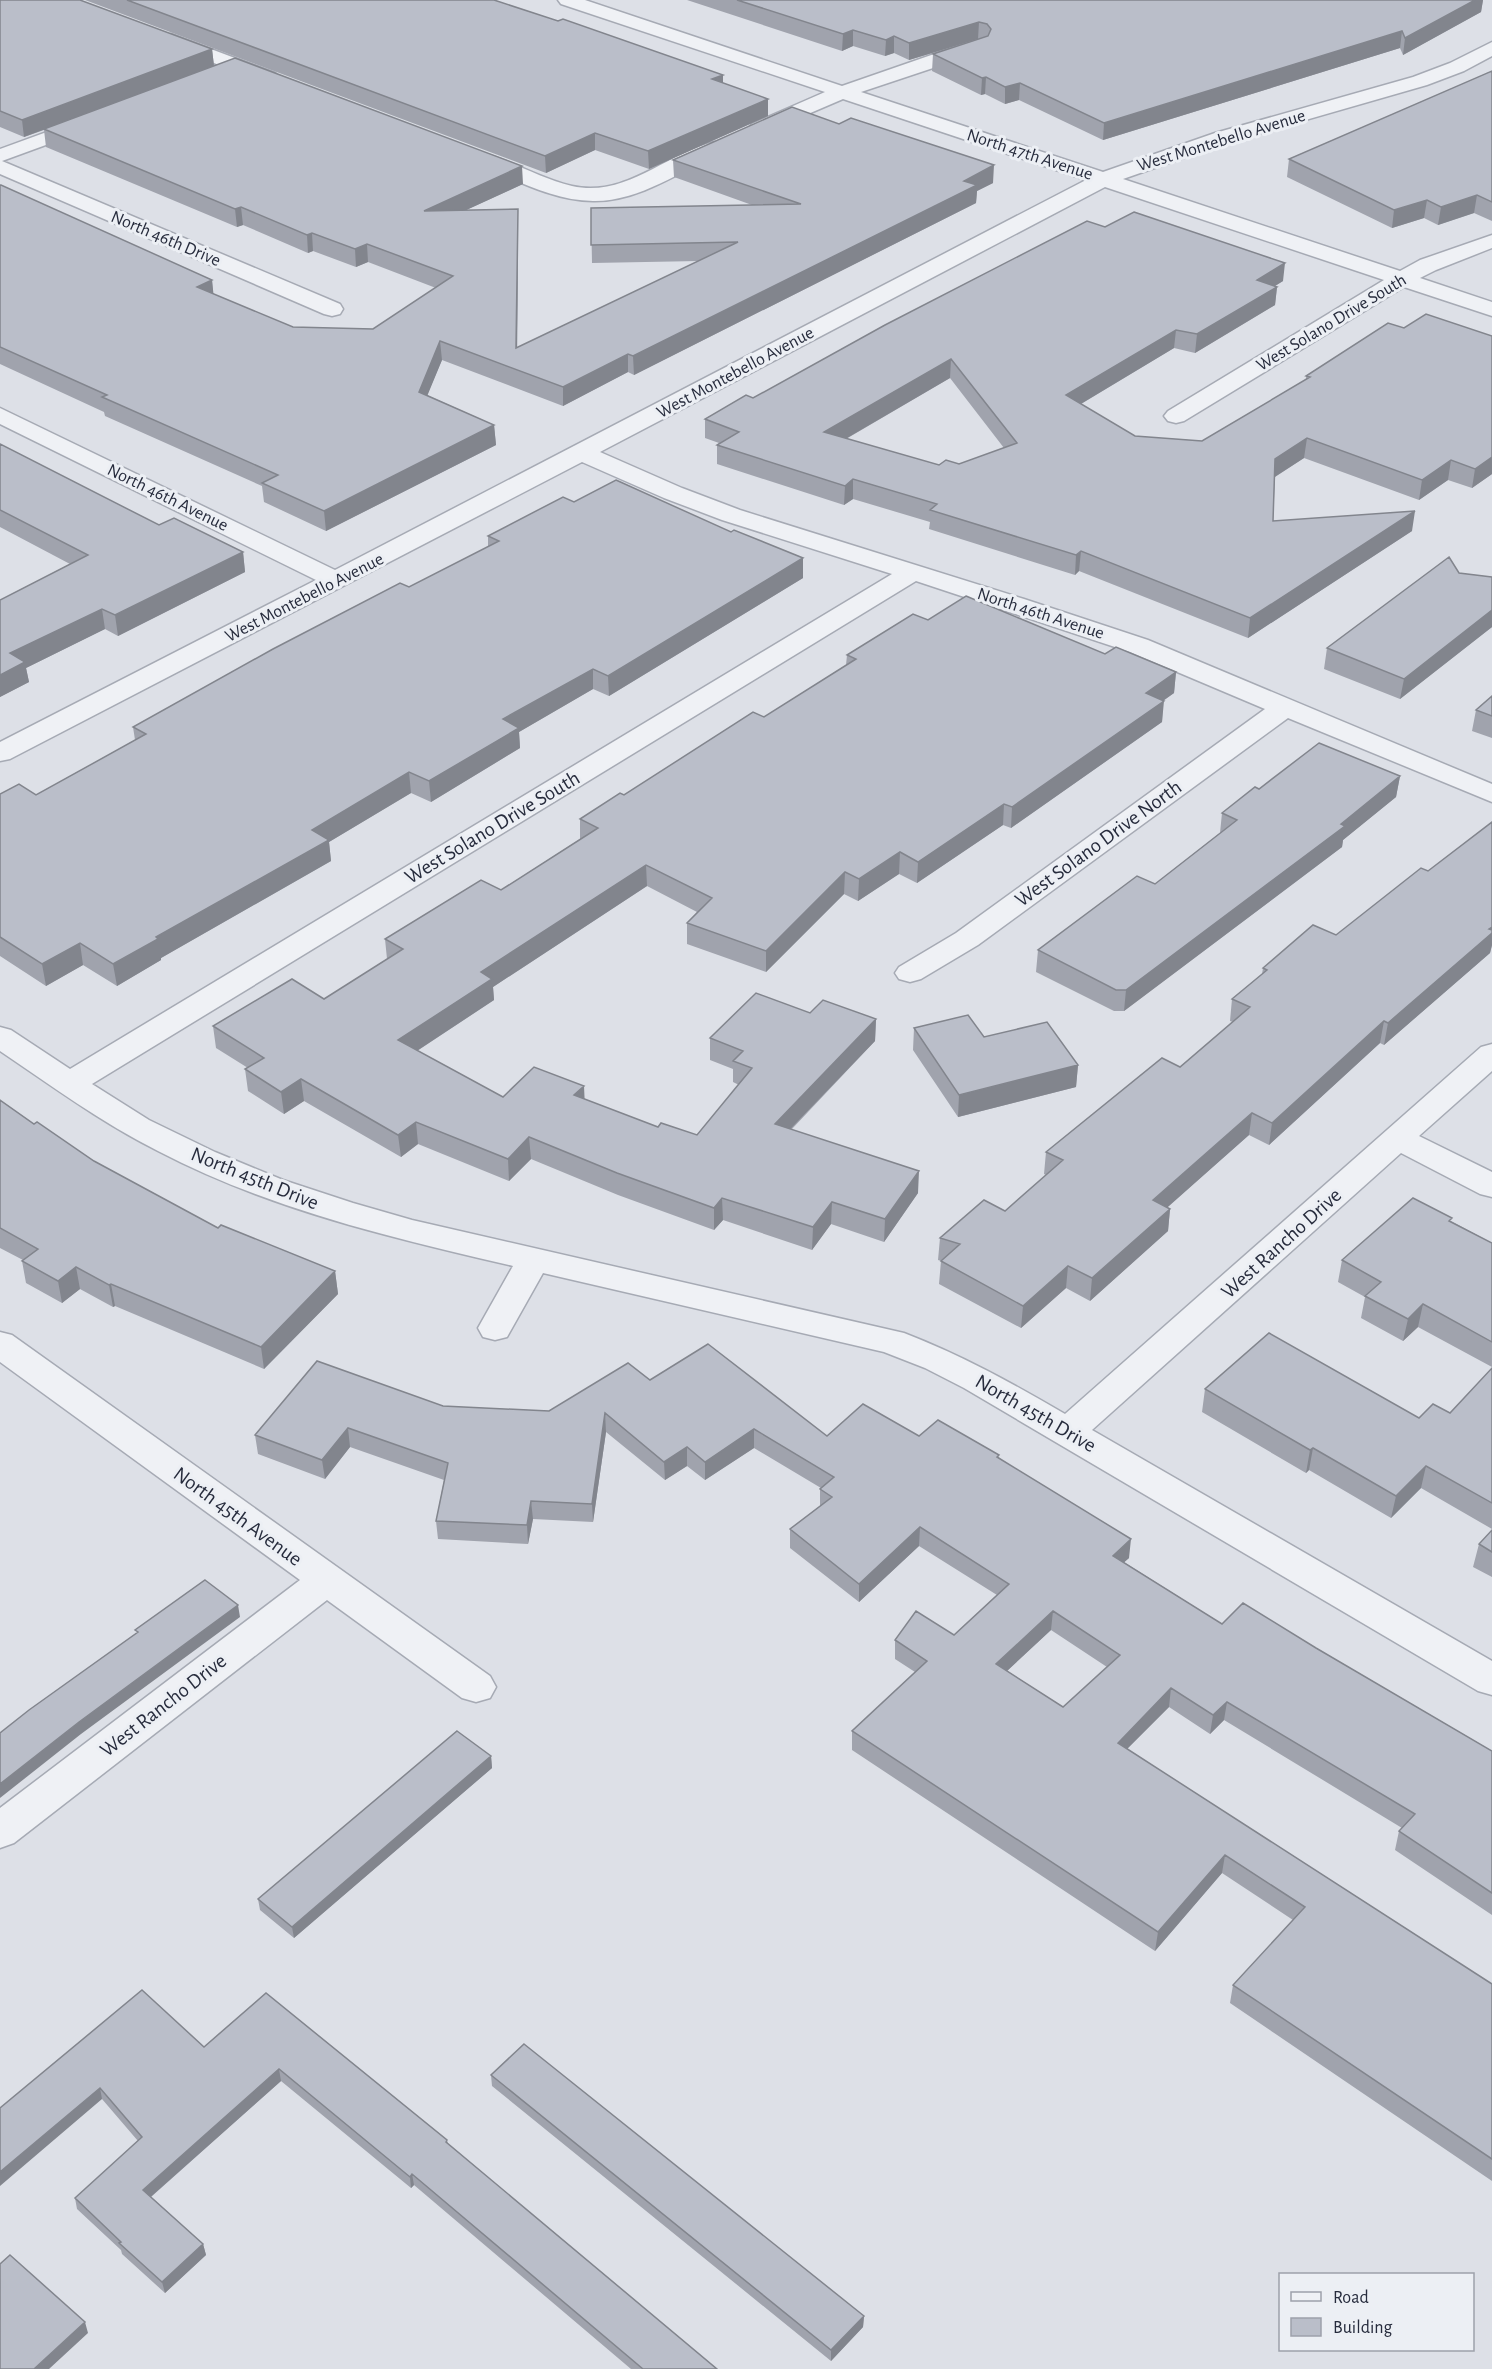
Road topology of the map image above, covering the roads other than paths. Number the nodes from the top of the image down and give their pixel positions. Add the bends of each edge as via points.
1 (567, 0) edge
2 (150, 33) edge
3 (979, 47) edge
4 (1492, 48) edge
5 (238, 66) junction
6 (216, 74) edge
7 (282, 82) edge
8 (841, 91) junction
9 (108, 115) edge
10 (466, 153) edge
11 (0, 156) edge
12 (0, 167) edge
13 (1104, 179) junction
14 (1492, 240) edge
15 (1403, 279) junction
16 (332, 309) dead end
17 (1492, 309) edge
18 (0, 415) edge
19 (1176, 416) dead end
20 (582, 453) junction
21 (914, 572) junction
22 (336, 580) junction
23 (1284, 708) junction
24 (0, 753) edge
25 (1492, 794) edge
26 (910, 973) dead end
27 (0, 1037) edge
28 (1492, 1054) edge
29 (70, 1083) junction
30 (1399, 1138) junction
31 (1492, 1186) edge
32 (534, 1259) junction
33 (495, 1328) dead end
34 (0, 1344) edge
35 (1068, 1431) junction
36 (326, 1580) junction
37 (1492, 1680) edge
38 (476, 1687) dead end
39 (0, 1831) edge

1 - 8 street, North 47th Avenue
2 - 5 street
3 - 8 street
4 - 13 street, West Montebello Avenue via 1462,65 1403,86 1172,152
5 - 6 street
5 - 7 street
8 - 10 street via 627,189 595,195 564,190
8 - 13 street, North 47th Avenue
9 - 11 street
12 - 16 street, North 46th Drive
13 - 15 street, North 47th Avenue
13 - 20 street, West Montebello Avenue
14 - 15 street, West Solano Drive South
15 - 17 street, North 47th Avenue
15 - 19 street, West Solano Drive South
18 - 22 street, North 46th Avenue
20 - 21 street, North 46th Avenue via 731,515
20 - 22 street, West Montebello Avenue
21 - 23 street, North 46th Avenue via 1139,646
21 - 29 street, West Solano Drive South
22 - 24 street, West Montebello Avenue
23 - 25 street, North 46th Avenue
23 - 26 street, West Solano Drive North via 967,939
27 - 29 street, North 45th Drive
28 - 30 street, West Rancho Drive
29 - 32 street, North 45th Drive via 165,1141 264,1184 350,1215
30 - 31 street
30 - 35 street, West Rancho Drive
32 - 33 street
32 - 35 street, North 45th Drive via 892,1342 957,1369
34 - 36 street, North 45th Avenue
35 - 37 street, North 45th Drive
36 - 38 street, North 45th Avenue
36 - 39 street, West Rancho Drive

